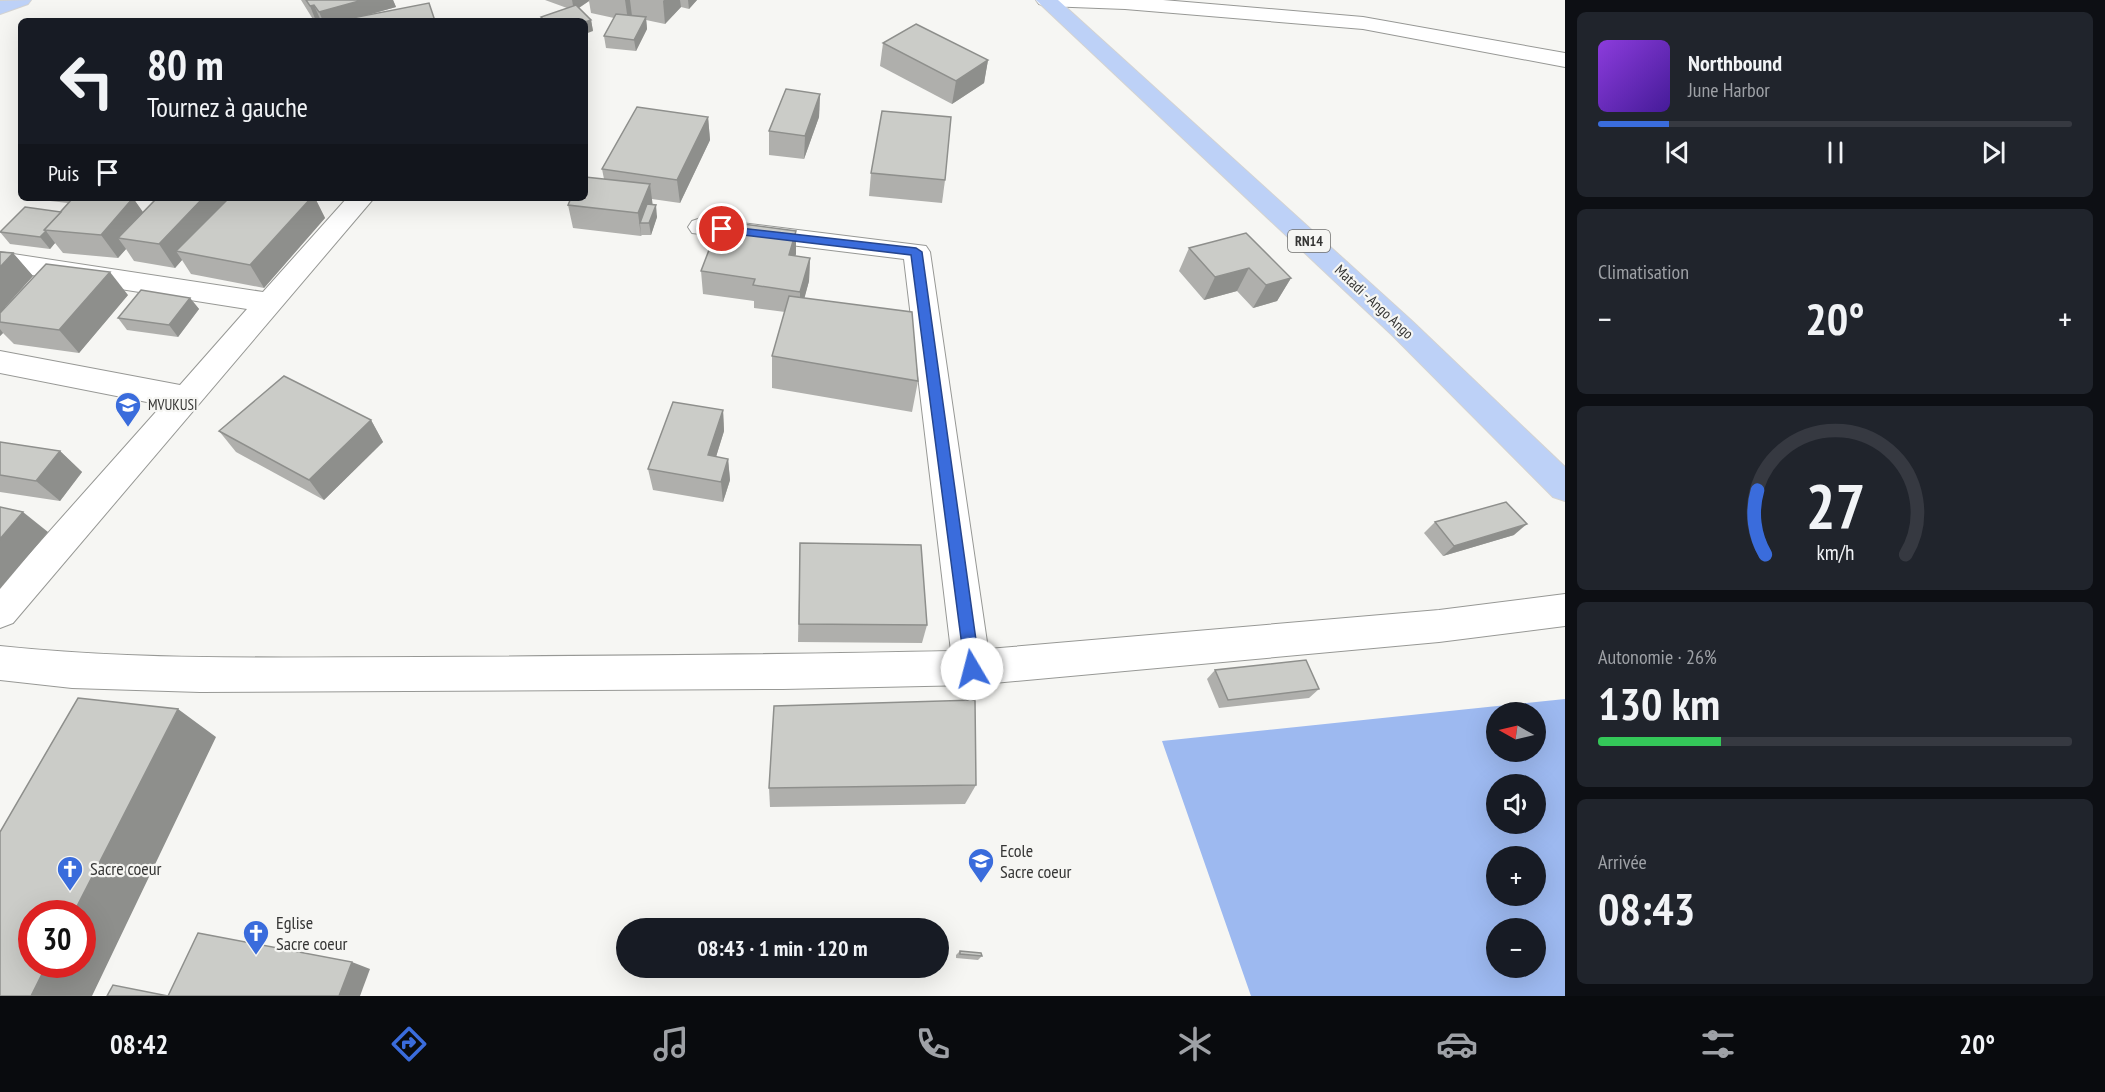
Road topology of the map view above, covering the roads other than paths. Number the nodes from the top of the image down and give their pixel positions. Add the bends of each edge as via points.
1 (21, 0) edge
2 (1046, 0) edge
3 (0, 8) edge
4 (1565, 60) edge
5 (357, 201) edge
6 (701, 227) dead end
7 (0, 261) edge
8 (269, 303) junction
9 (0, 362) edge
10 (187, 398) junction
11 (1565, 488) edge
12 (1565, 610) edge
13 (0, 612) edge
14 (0, 663) edge
15 (972, 669) junction

1 - 3 highway
2 - 4 street via 1363,23
2 - 11 highway, Matadi - Ango Ango / RN14 via 1402,328
5 - 8 street
6 - 15 street via 916,252
7 - 8 street
8 - 10 street
9 - 10 street
10 - 13 street
12 - 15 street via 1427,627
14 - 15 street via 72,671 200,675

